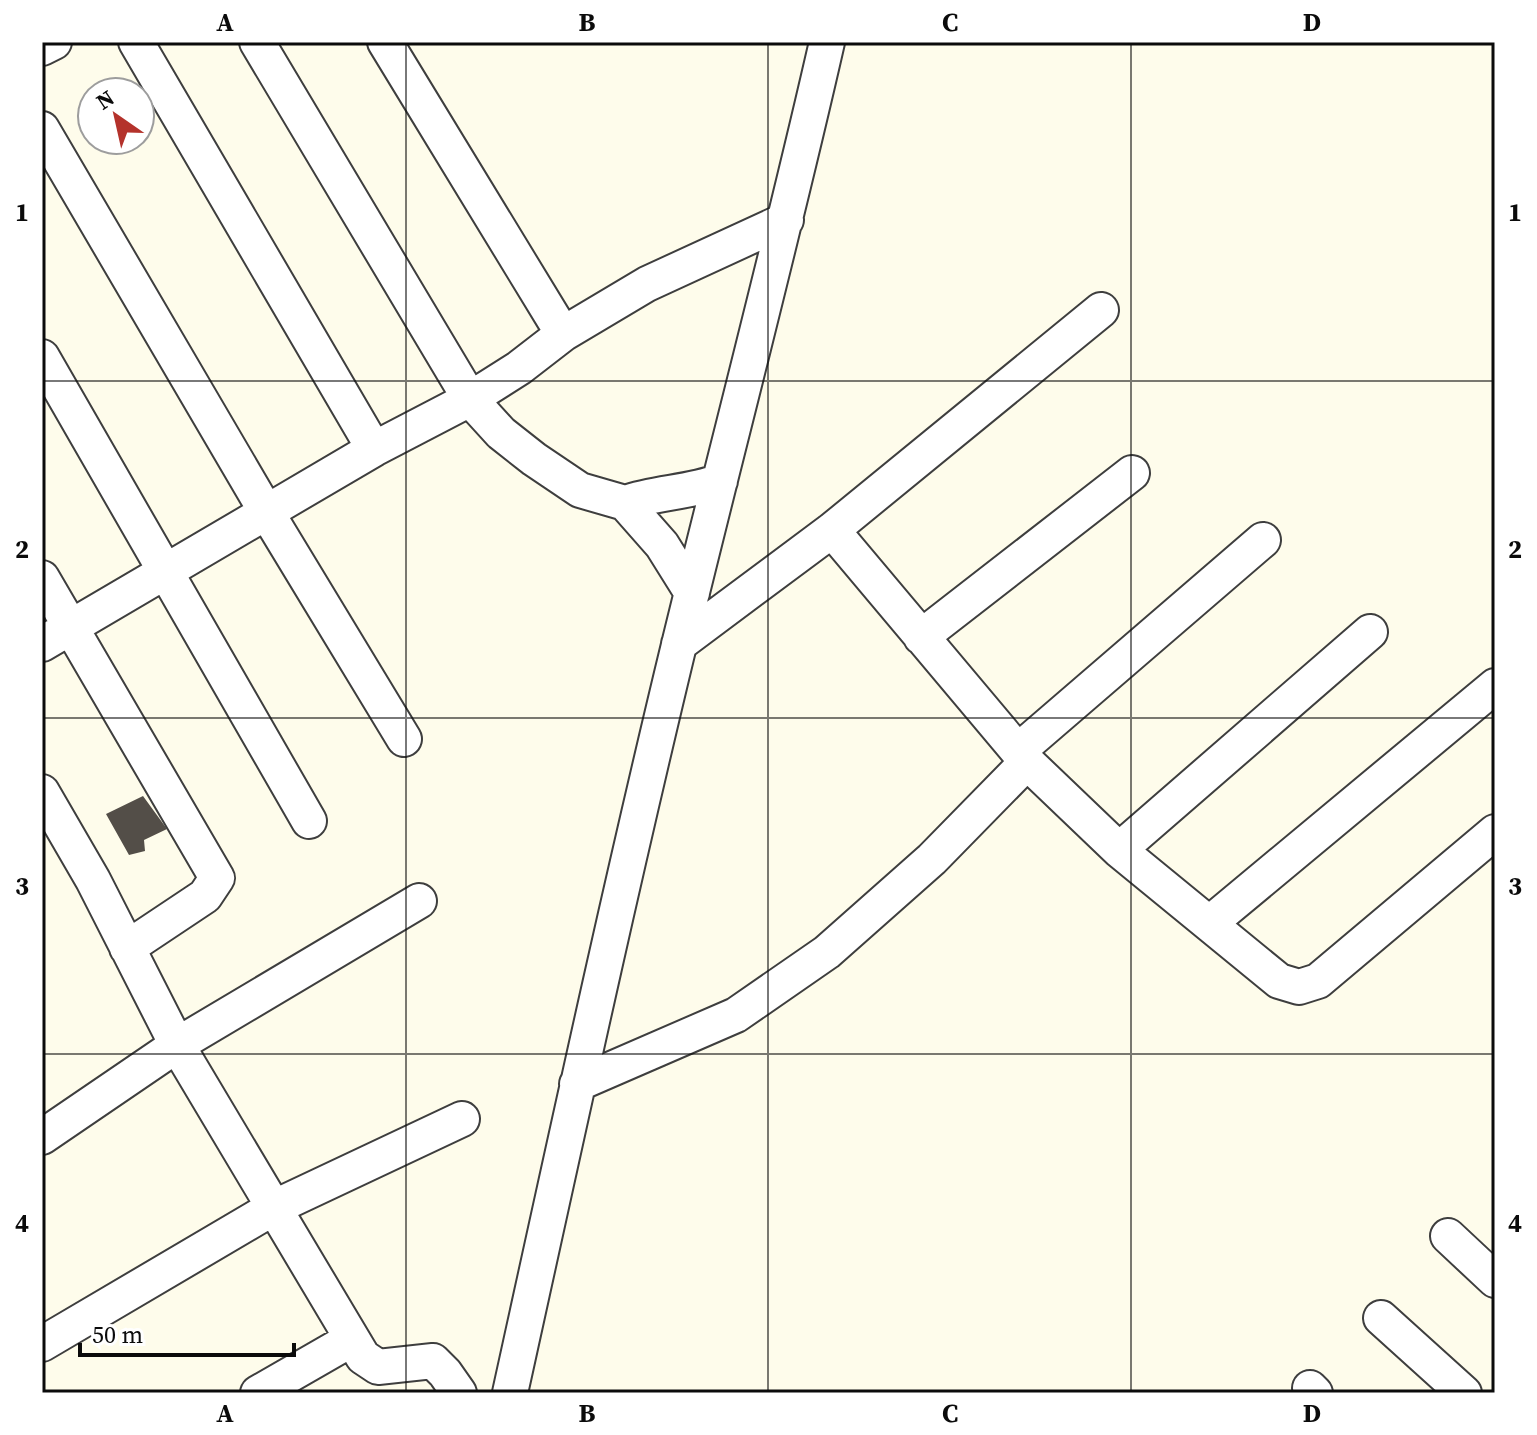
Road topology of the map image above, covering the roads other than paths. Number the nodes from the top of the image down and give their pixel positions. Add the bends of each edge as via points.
1 (54, 42) edge
2 (136, 42) edge
3 (257, 42) edge
4 (385, 42) edge
5 (827, 42) edge
6 (42, 48) edge
7 (42, 129) edge
8 (786, 220) junction
9 (1101, 310) dead end
10 (563, 334) junction
11 (42, 357) edge
12 (470, 399) junction
13 (374, 449) junction
14 (1132, 473) dead end
15 (720, 481) junction
16 (625, 503) junction
17 (267, 513) junction
18 (832, 530) junction
19 (1263, 540) dead end
20 (168, 572) junction
21 (42, 578) edge
22 (692, 593) junction
23 (1370, 632) dead end
24 (56, 635) edge
25 (921, 637) junction
26 (679, 644) junction
27 (1495, 686) edge
28 (404, 739) dead end
29 (1022, 756) junction
30 (42, 792) edge
31 (309, 821) dead end
32 (1495, 832) edge
33 (1119, 850) junction
34 (419, 901) dead end
35 (1210, 923) junction
36 (127, 948) junction
37 (177, 1045) junction
38 (577, 1084) junction
39 (462, 1119) dead end
40 (42, 1137) edge
41 (273, 1208) junction
42 (1448, 1236) dead end
43 (1495, 1280) edge
44 (1381, 1318) dead end
45 (352, 1339) junction
46 (42, 1344) edge
47 (258, 1393) edge
48 (459, 1393) edge
49 (510, 1393) edge
50 (1464, 1393) edge

1 - 6 street
2 - 13 street
3 - 12 street
4 - 10 street
5 - 8 street
7 - 17 street
8 - 10 street via 647,284
8 - 15 street
9 - 18 street
10 - 12 street
11 - 20 street
12 - 13 street
12 - 16 street via 501,433 580,490
13 - 17 street
14 - 25 street
15 - 16 street
15 - 22 street
16 - 22 street via 662,545
17 - 20 street
17 - 28 street
18 - 25 street
18 - 26 street
19 - 29 street
20 - 24 street
20 - 31 street
21 - 24 street
22 - 26 street
23 - 33 street
24 - 36 street via 217,878 205,896
25 - 29 street
26 - 38 street
27 - 35 street
29 - 33 street
29 - 38 street via 932,859 827,952 736,1015
30 - 36 street
32 - 35 street via 1318,981 1299,987 1279,981
33 - 35 street
34 - 37 street
36 - 37 street
37 - 40 street
37 - 41 street
38 - 49 street
39 - 41 street
41 - 45 street
41 - 46 street
42 - 43 street
44 - 50 street
45 - 47 street
45 - 48 street via 363,1357 378,1367 433,1361

